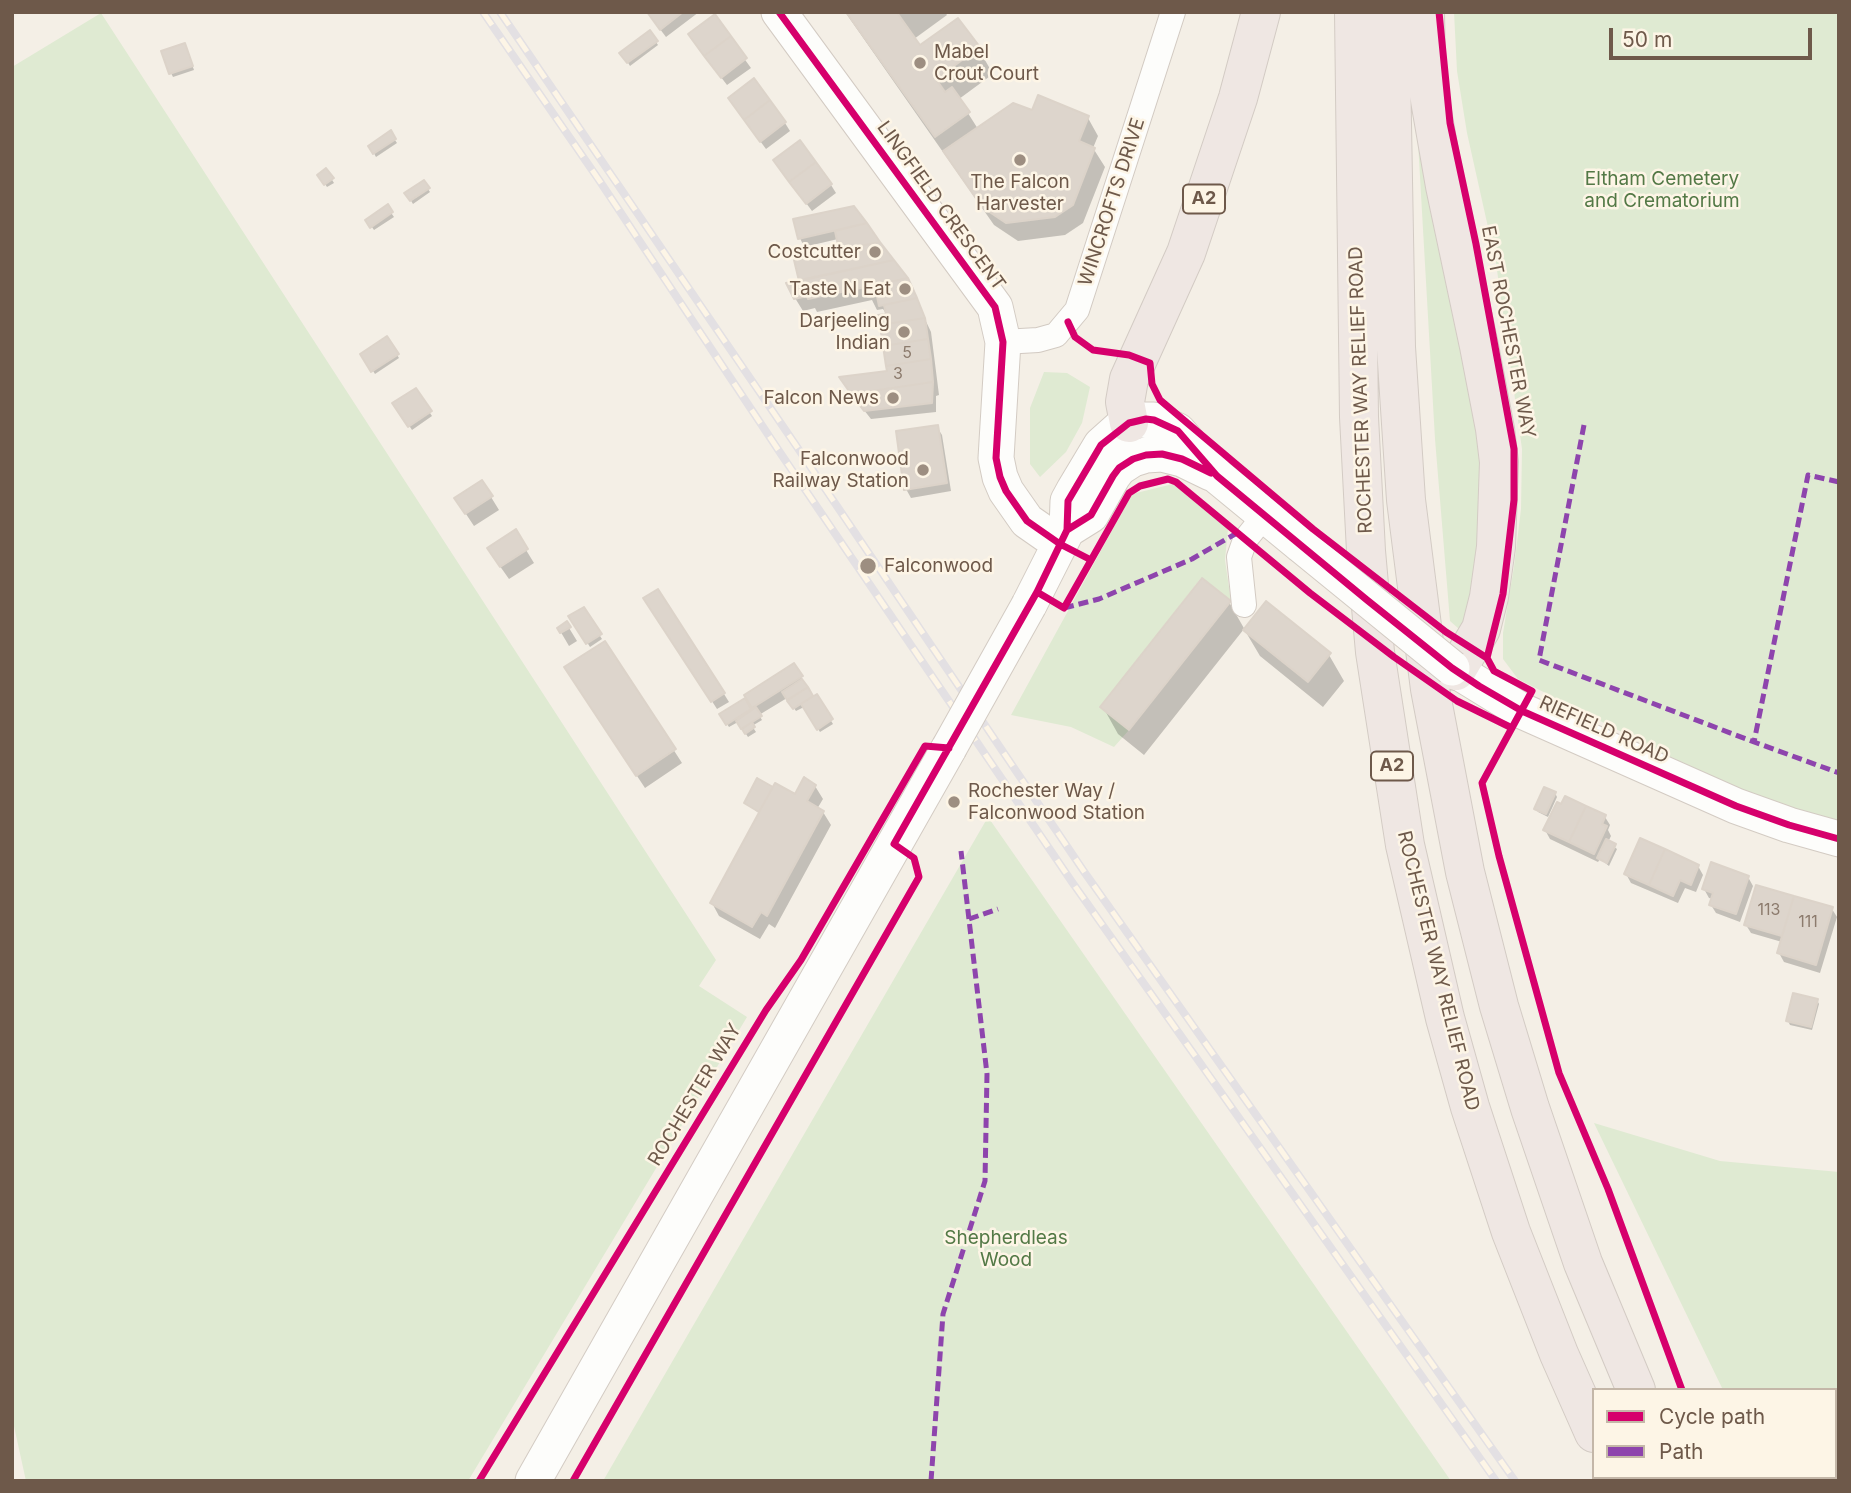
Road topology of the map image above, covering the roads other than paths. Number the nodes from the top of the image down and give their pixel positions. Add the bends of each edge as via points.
1 (779, 12) edge
2 (1173, 12) edge
3 (1261, 12) edge
4 (1354, 12) edge
5 (1390, 12) edge
6 (1425, 12) edge
7 (1373, 70) junction
8 (1003, 342) junction
9 (1129, 423) junction
10 (1217, 475) junction
11 (1265, 515) junction
12 (1064, 537) junction
13 (1244, 605) dead end
14 (1454, 669) junction
15 (1839, 839) edge
16 (1635, 1388) edge
17 (1592, 1428) edge
18 (533, 1481) edge

1 - 8 street, LINGFIELD CRESCENT via 995,307
2 - 8 street, WINCROFTS DRIVE via 1077,310 1056,335
3 - 9 highway, A2 via 1238,98 1186,253 1129,379 1125,402
4 - 7 highway, A2
5 - 7 highway, A2
6 - 14 highway via 1430,100 1499,462 1489,597 1481,629
7 - 16 highway, ROCHESTER WAY RELIEF ROAD / A2 via 1406,500 1430,690 1465,872 1530,1108 1583,1263
7 - 17 highway, ROCHESTER WAY RELIEF ROAD / A2 via 1359,417 1375,652 1405,845 1470,1107 1511,1232
8 - 12 street, LINGFIELD CRESCENT via 996,458 1000,477 1027,521
9 - 10 street, RIEFIELD ROAD via 1154,420 1178,432
9 - 12 street via 1101,445 1074,490 1068,501
10 - 11 street, RIEFIELD ROAD
10 - 12 street, RIEFIELD ROAD via 1172,456 1133,459 1119,468 1091,515
11 - 13 street via 1245,540 1239,557
11 - 14 street, RIEFIELD ROAD, bridge
12 - 18 street, bridge
14 - 15 street, RIEFIELD ROAD via 1522,710 1728,803

